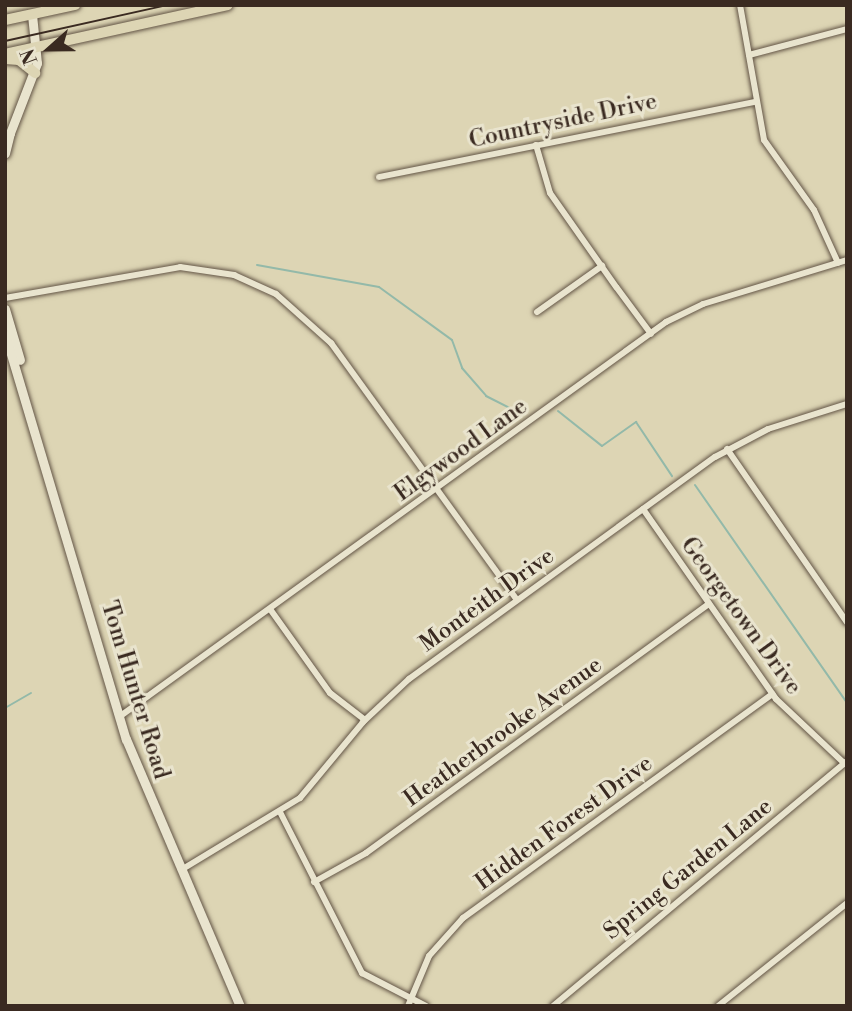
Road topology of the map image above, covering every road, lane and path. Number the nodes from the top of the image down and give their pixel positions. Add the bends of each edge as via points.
1 (75, 5) edge
2 (228, 5) edge
3 (740, 5) edge
4 (32, 15) junction
5 (5, 20) edge
6 (847, 29) edge
7 (37, 48) junction
8 (749, 55) junction
9 (5, 56) edge
10 (35, 73) junction
11 (755, 102) junction
12 (8, 135) edge
13 (536, 145) junction
14 (5, 153) edge
15 (379, 177) dead end
16 (847, 260) edge
17 (838, 263) junction
18 (602, 266) junction
19 (5, 298) edge
20 (5, 309) edge
21 (537, 312) dead end
22 (5, 334) edge
23 (651, 334) junction
24 (22, 376) junction
25 (847, 404) edge
26 (727, 449) junction
27 (436, 489) junction
28 (643, 509) junction
29 (517, 600) junction
30 (709, 604) junction
31 (270, 609) junction
32 (847, 622) edge
33 (772, 694) junction
34 (119, 717) junction
35 (365, 720) junction
36 (846, 763) edge
37 (280, 812) junction
38 (181, 870) junction
39 (314, 882) junction
40 (847, 904) edge
41 (409, 1003) edge
42 (240, 1006) edge
43 (426, 1006) edge
44 (553, 1006) edge
45 (718, 1006) edge

1 - 4 main road
2 - 7 main road
3 - 8 street
4 - 5 main road
4 - 7 street
6 - 8 street
7 - 9 main road
7 - 10 street
8 - 11 street
9 - 10 main road
10 - 12 street
11 - 13 street, Countryside Drive
11 - 17 street via 770,153 814,210
12 - 14 street
13 - 15 street, Countryside Drive
13 - 18 street via 550,193
16 - 17 street, Elgywood Lane
17 - 23 street, Elgywood Lane via 703,304
18 - 21 street
18 - 23 street
19 - 27 street via 166,267 220,272 260,285 326,336
20 - 24 street, Tom Hunter Road
22 - 24 street, Tom Hunter Road
23 - 27 street, Elgywood Lane
24 - 34 street, Tom Hunter Road
25 - 26 street, Monteith Drive
26 - 28 street, Monteith Drive
26 - 32 street
27 - 29 street
27 - 31 street, Elgywood Lane
28 - 29 street, Monteith Drive
28 - 30 street, Georgetown Drive
29 - 35 street, Monteith Drive via 420,670
30 - 33 street, Georgetown Drive
30 - 39 street, Heatherbrooke Avenue via 366,853
31 - 34 street, Elgywood Lane
31 - 35 street via 330,693
33 - 36 street, Georgetown Drive
33 - 41 street, Hidden Forest Drive via 463,918 429,956
34 - 38 street, Tom Hunter Road
35 - 37 street, Monteith Drive via 307,791
36 - 44 street, Spring Garden Lane
37 - 38 street, Monteith Drive
37 - 39 street
38 - 42 street, Tom Hunter Road
39 - 41 street via 362,973
40 - 45 street
41 - 43 street

